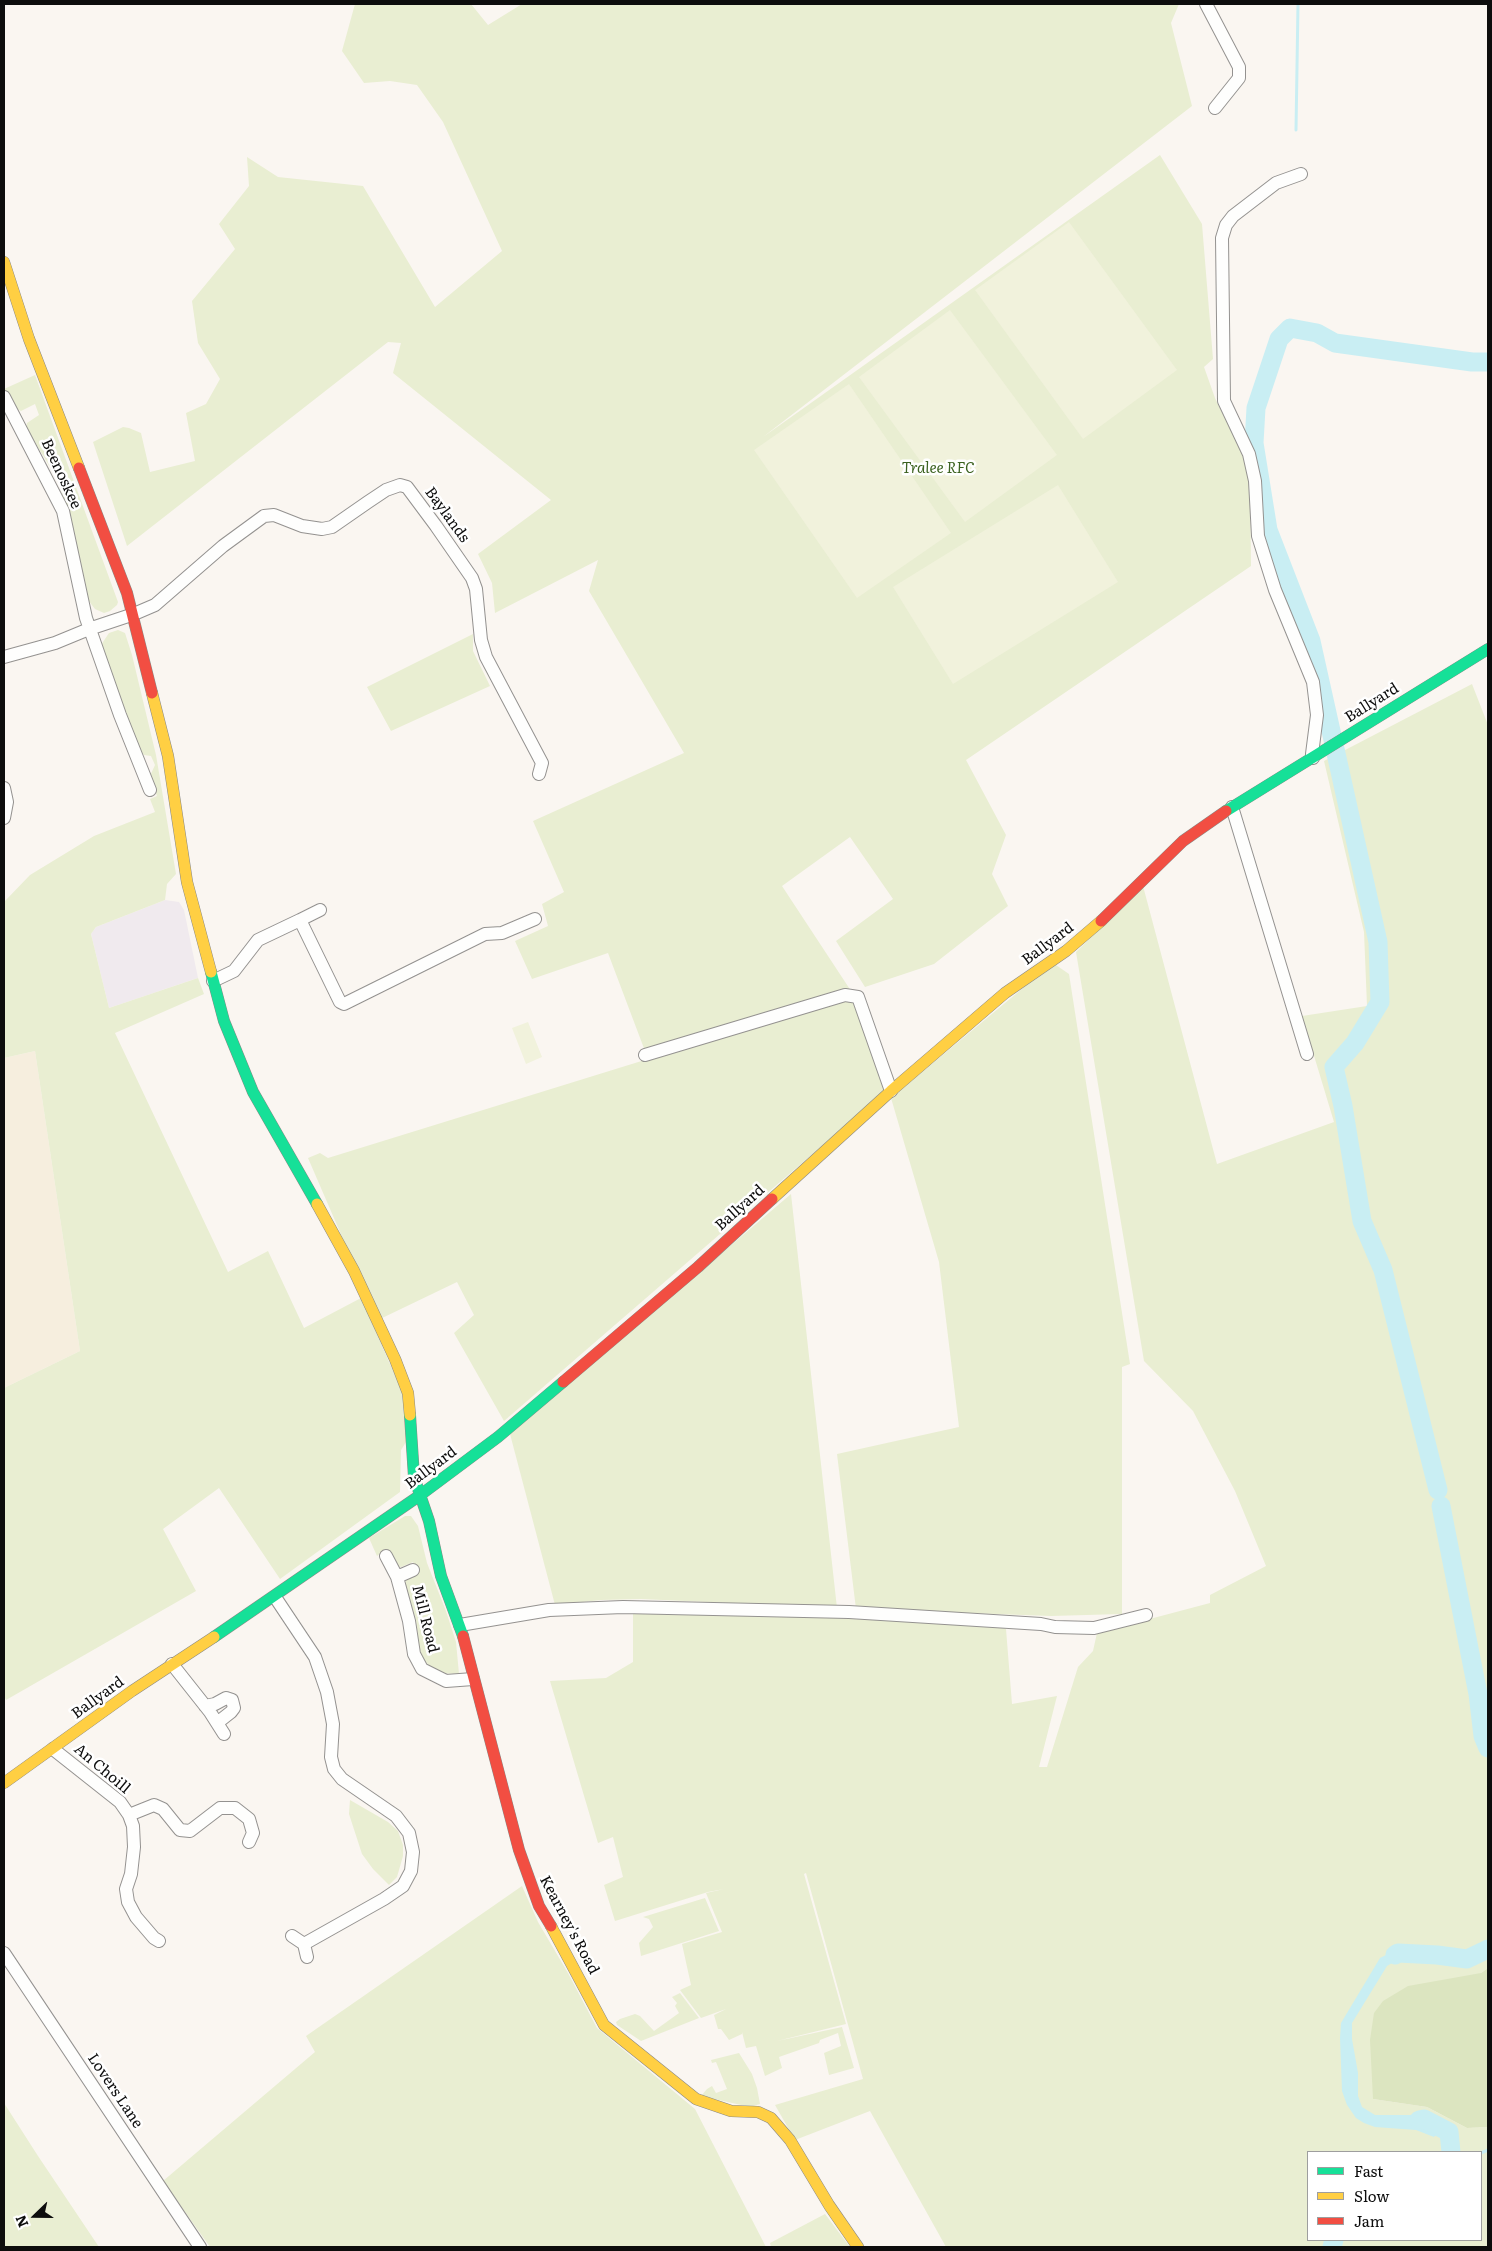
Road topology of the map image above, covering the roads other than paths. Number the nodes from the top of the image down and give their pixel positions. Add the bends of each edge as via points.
1 (1206, 4) edge
2 (1215, 108) dead end
3 (1300, 174) dead end
4 (4, 262) edge
5 (4, 398) edge
6 (134, 614) junction
7 (89, 628) junction
8 (1488, 649) edge
9 (4, 658) edge
10 (1318, 755) junction
11 (539, 774) dead end
12 (4, 788) edge
13 (150, 790) dead end
14 (1232, 807) junction
15 (4, 818) edge
16 (320, 910) dead end
17 (535, 918) dead end
18 (300, 920) junction
19 (213, 981) junction
20 (1307, 1054) dead end
21 (645, 1055) dead end
22 (891, 1090) junction
23 (419, 1496) junction
24 (386, 1556) dead end
25 (414, 1570) dead end
26 (397, 1577) junction
27 (275, 1597) junction
28 (1146, 1614) dead end
29 (460, 1625) junction
30 (172, 1664) junction
31 (473, 1679) junction
32 (205, 1706) junction
33 (53, 1749) junction
34 (4, 1783) edge
35 (128, 1815) junction
36 (248, 1842) dead end
37 (292, 1936) dead end
38 (153, 1943) dead end
39 (304, 1944) junction
40 (4, 1953) edge
41 (307, 1957) dead end
42 (200, 2247) edge
43 (858, 2247) edge

1 - 2 street via 1238,67 1239,78
3 - 10 street via 1276,183 1248,204 1233,216 1224,232 1224,401 1249,454 1255,481 1258,536 1272,581 1313,682 1317,715 1312,754
4 - 6 street, Kearney's Road via 29,339
5 - 7 street, Beenoskee via 63,511
6 - 7 street
6 - 11 street, Baylands via 155,605 223,546 264,516 274,515 302,526 332,527 386,490 400,485 407,487 472,578 486,657 542,762
6 - 19 street, Kearney's Road via 168,756 188,882
7 - 9 street via 55,644
7 - 13 street, Beenoskee
8 - 10 street, Ballyard
10 - 14 street, Ballyard
12 - 15 street via 7,802
14 - 20 street
14 - 22 street, Ballyard via 1183,842 1103,920 1005,993
16 - 18 street
17 - 18 street via 502,933 485,934 344,1004 340,1002
18 - 19 street via 258,940 234,971
19 - 23 street, Kearney's Road via 224,1021 253,1092 354,1271 395,1359 408,1393 414,1477
21 - 22 street via 845,995 858,998
22 - 23 street, Ballyard via 698,1267 498,1437
23 - 27 street, Ballyard
23 - 29 street, Kearney's Road via 429,1520 441,1576
24 - 26 street, Mill Road
25 - 26 street
26 - 31 street, Mill Road via 414,1654 422,1669 446,1681
27 - 30 street, Ballyard
27 - 39 street via 315,1657 334,1724 331,1757 334,1769 339,1776 396,1816 409,1833 413,1852 411,1871 403,1886
28 - 29 street via 1094,1628 849,1612 622,1607 548,1610
29 - 31 street, Kearney's Road
30 - 32 street
30 - 33 street, Ballyard
31 - 43 street, Kearney's Road via 528,1878 600,2018 696,2099 731,2111 758,2112 772,2118 790,2140
32 - 32 street via 226,1698 232,1700 234,1708 221,1729
33 - 34 street, Ballyard
33 - 35 street, An Choill via 120,1802
35 - 36 street, An Choill via 154,1805 163,1810 180,1830 190,1831 220,1808 235,1808 249,1819 252,1833
35 - 38 street, An Choill via 133,1826 134,1847 126,1889 128,1902
37 - 39 street
39 - 41 street
40 - 42 street, Lovers Lane

